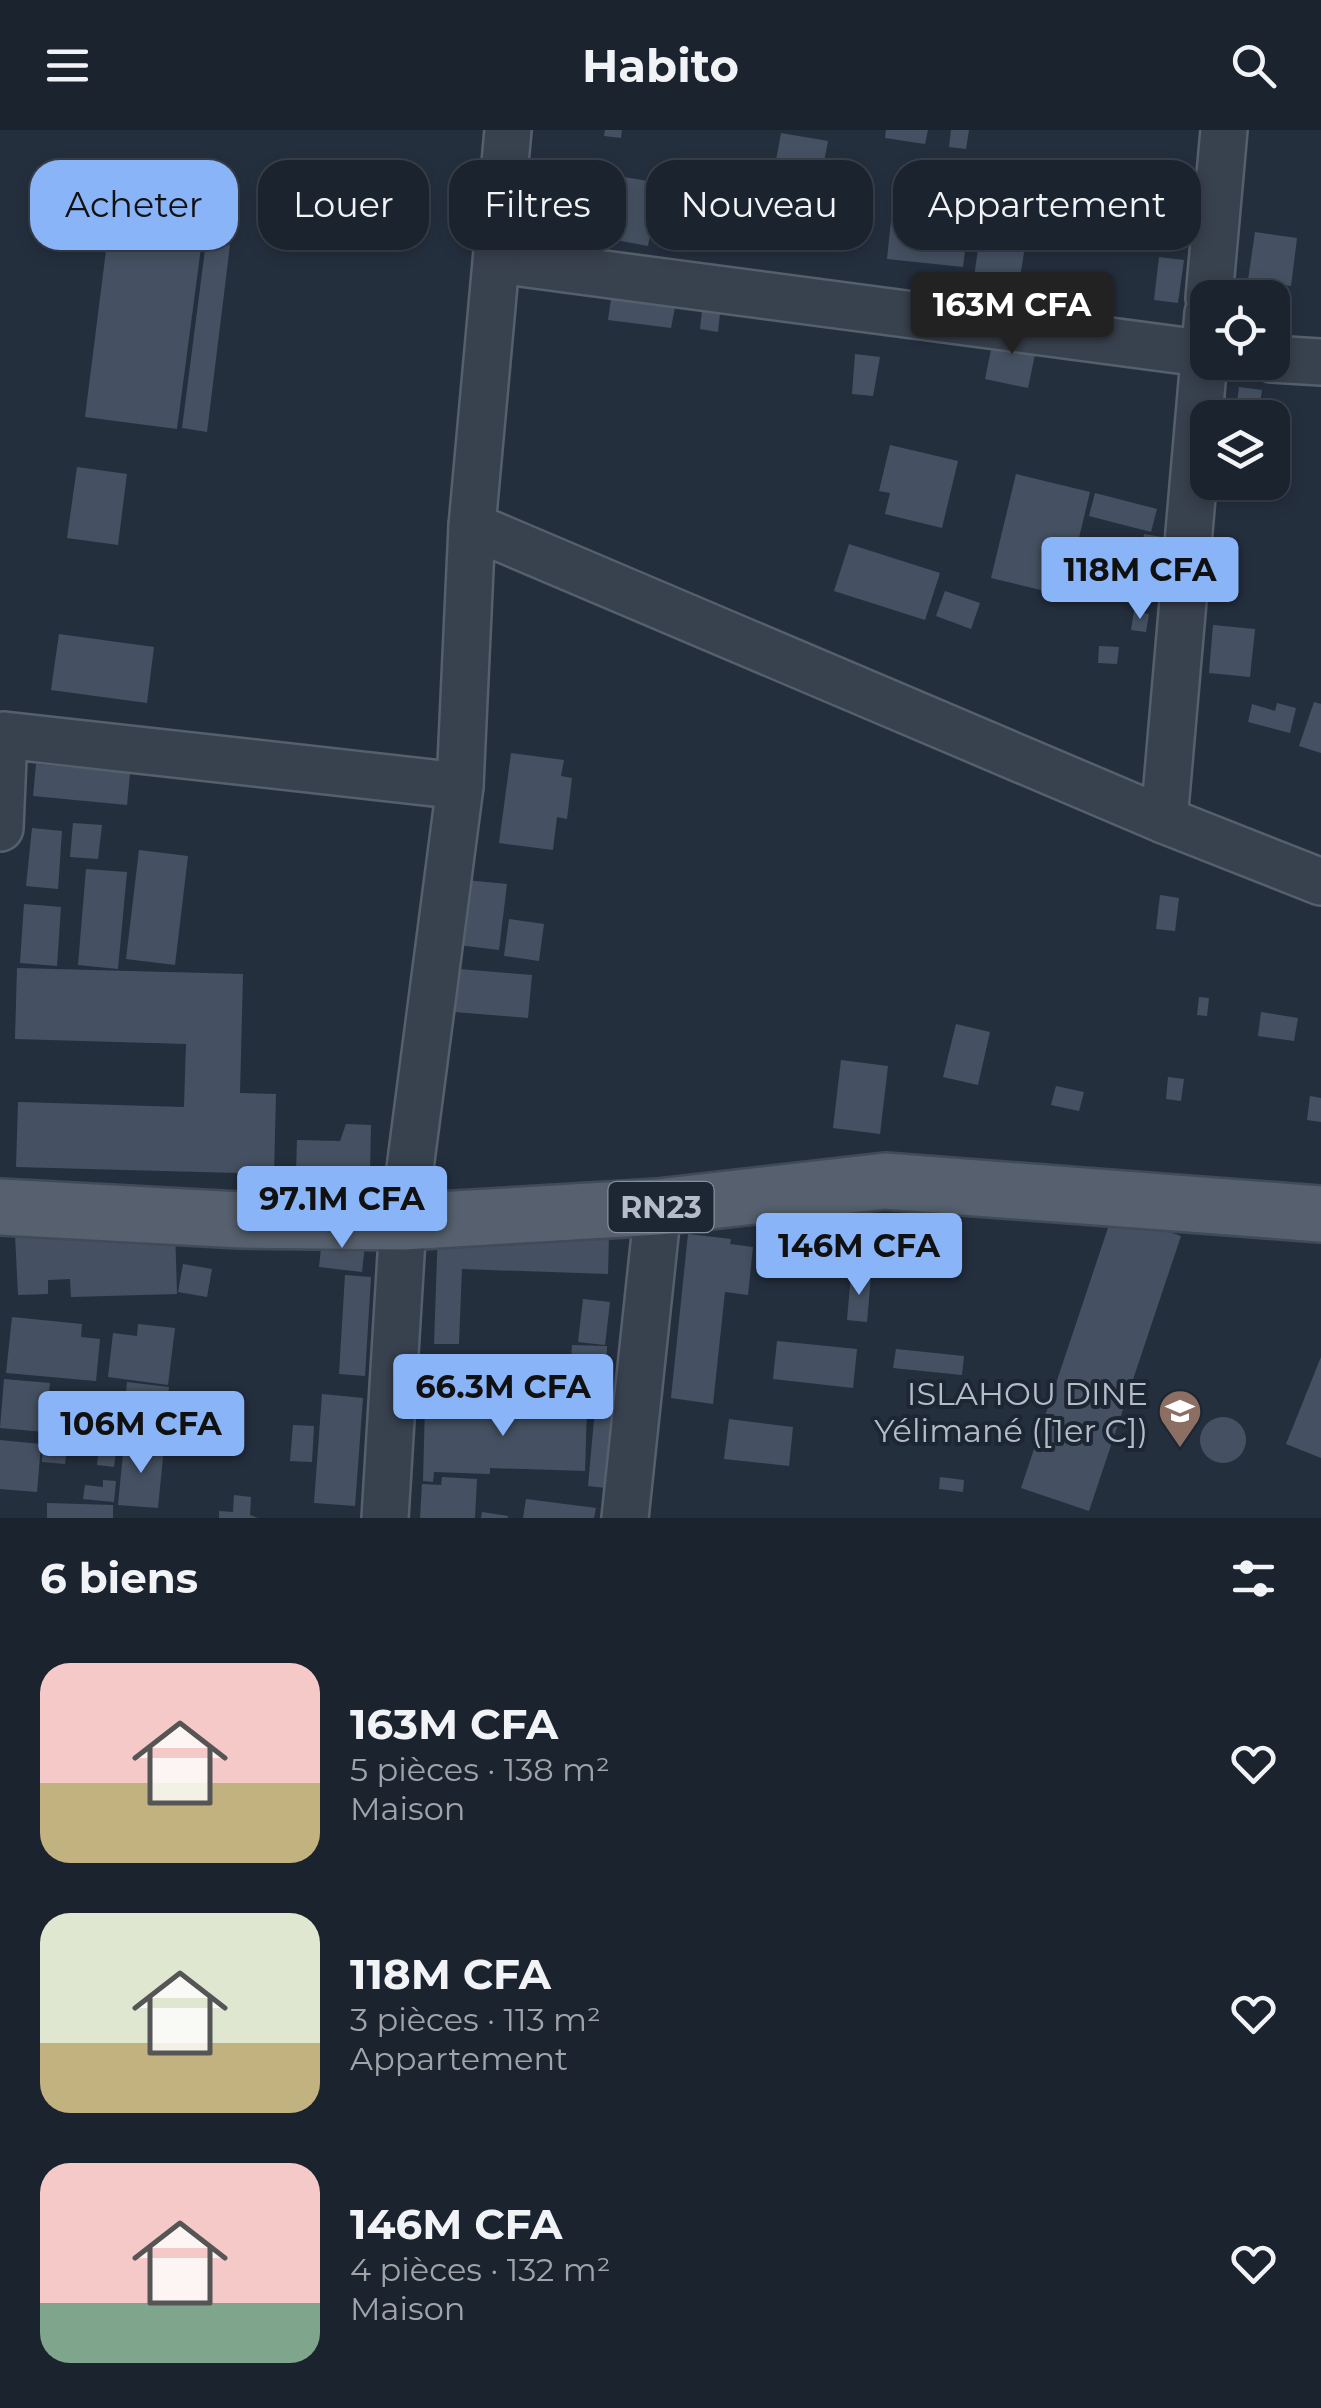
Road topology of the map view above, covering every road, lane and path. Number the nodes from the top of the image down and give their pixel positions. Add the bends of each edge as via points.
1 (508, 130) edge
2 (1224, 130) edge
3 (498, 260) junction
4 (1211, 280) edge
5 (1190, 338) edge
6 (1290, 360) edge
7 (1321, 362) edge
8 (1202, 380) edge
9 (472, 526) junction
10 (460, 786) junction
11 (1164, 820) junction
12 (0, 828) edge
13 (1321, 882) edge
14 (0, 1207) edge
15 (658, 1207) junction
16 (1321, 1214) edge
17 (403, 1222) junction
18 (385, 1518) edge
19 (626, 1518) edge

1 - 3 street
2 - 4 street
3 - 5 street
3 - 9 street
6 - 7 street
8 - 11 street
9 - 10 street
9 - 11 street
10 - 12 street via 4,736
10 - 17 street
11 - 13 street
14 - 17 main road, RN23
15 - 16 main road, RN23 via 885,1182
15 - 17 main road, RN23
15 - 19 street
17 - 18 street

